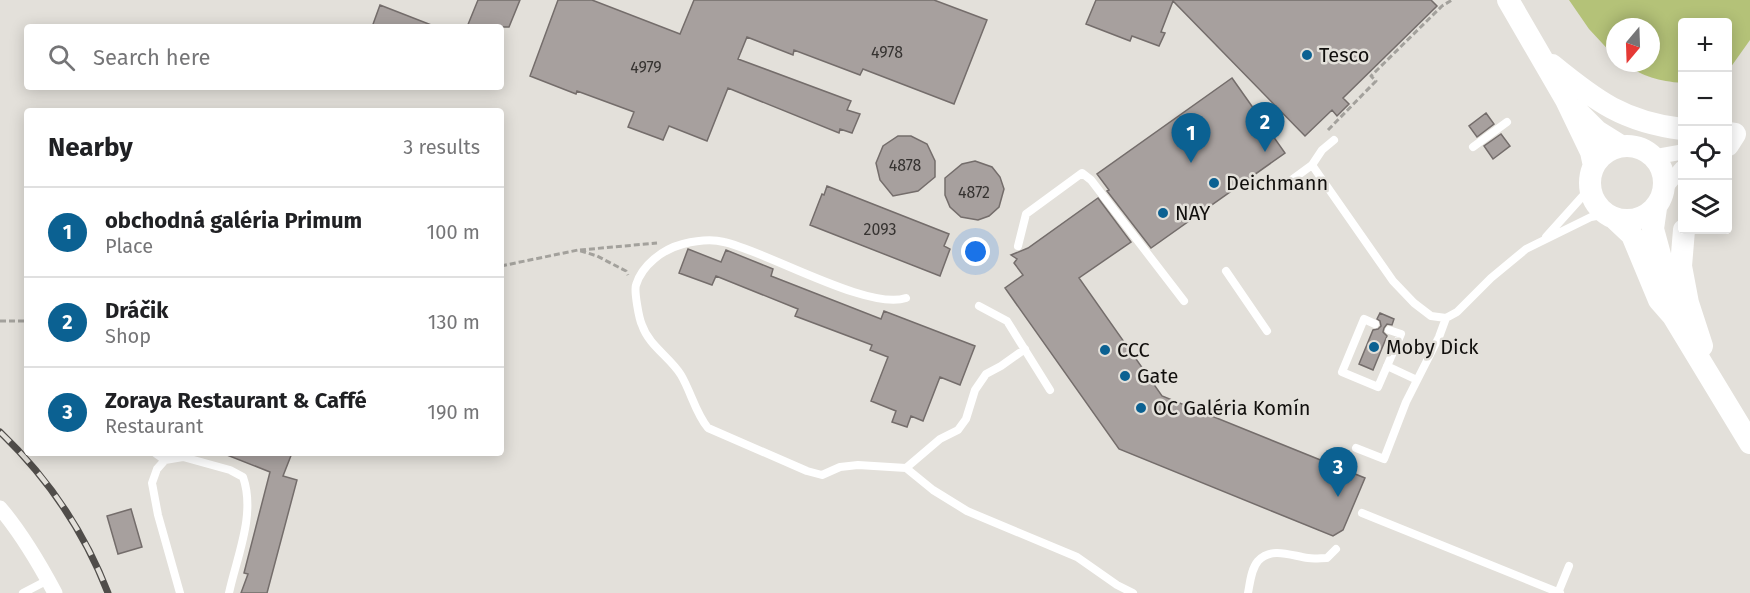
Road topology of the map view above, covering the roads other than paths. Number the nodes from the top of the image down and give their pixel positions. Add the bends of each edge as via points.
1 (1508, 0) edge
2 (1540, 56) junction
3 (1566, 100) junction
4 (1506, 122) dead end
5 (1678, 128) edge
6 (1334, 140) dead end
7 (1621, 146) junction
8 (1473, 147) dead end
9 (1678, 153) edge
10 (1654, 157) junction
11 (1312, 165) junction
12 (1678, 175) edge
13 (1592, 177) junction
14 (1282, 187) dead end
15 (1660, 198) junction
16 (1611, 217) junction
17 (1684, 234) edge
18 (1543, 240) junction
19 (1018, 246) dead end
20 (1226, 271) dead end
21 (906, 298) dead end
22 (1184, 301) dead end
23 (979, 306) dead end
24 (1673, 316) junction
25 (1446, 318) junction
26 (1375, 324) dead end
27 (1389, 330) dead end
28 (1267, 331) dead end
29 (1025, 350) junction
30 (1387, 366) junction
31 (1417, 380) junction
32 (1714, 385) junction
33 (1050, 390) dead end
34 (1750, 443) edge
35 (1356, 448) dead end
36 (159, 456) edge
37 (165, 460) junction
38 (906, 468) junction
39 (0, 508) edge
40 (1362, 513) dead end
41 (1336, 549) dead end
42 (1569, 566) dead end
43 (52, 587) edge
44 (23, 593) edge
45 (180, 593) edge
46 (229, 593) edge
47 (1133, 593) edge
48 (1248, 593) edge
49 (1559, 593) edge

1 - 2 main road
2 - 3 main road
2 - 5 main road via 1583,91 1617,112 1656,126
3 - 7 main road via 1597,131
3 - 13 main road via 1591,152
4 - 8 lane
6 - 11 lane
7 - 10 main road via 1639,148
7 - 13 main road via 1601,157
9 - 10 street
10 - 15 main road via 1664,177
11 - 14 lane
11 - 25 lane via 1393,281 1431,316
12 - 15 street
13 - 16 main road via 1593,198
13 - 18 lane
15 - 16 main road via 1644,217 1630,221
15 - 24 main road via 1653,229 1672,298
16 - 18 lane via 1591,217
16 - 24 main road via 1632,235 1659,300
17 - 32 main road via 1681,266 1688,303
18 - 25 lane via 1526,249
19 - 22 lane via 1026,214 1082,173
20 - 28 lane
21 - 38 lane via 896,301 864,295 723,242 681,244 661,253 635,286 642,325 655,347 680,373 699,418 708,428 822,475 858,465
23 - 29 lane via 1007,321
24 - 32 main road
25 - 31 lane
26 - 30 lane via 1364,319 1342,372 1378,387
27 - 30 lane via 1401,334
29 - 33 lane
29 - 38 lane via 986,374 958,430 940,439
30 - 31 lane
31 - 35 lane via 1384,459
32 - 34 main road
36 - 37 lane
37 - 45 lane via 152,483
37 - 46 lane via 183,457 243,477 248,492 246,517
38 - 47 lane via 967,511 1077,557
39 - 43 street
40 - 49 lane
41 - 48 lane via 1327,558 1281,552 1268,555 1258,562
42 - 49 lane
43 - 44 lane

